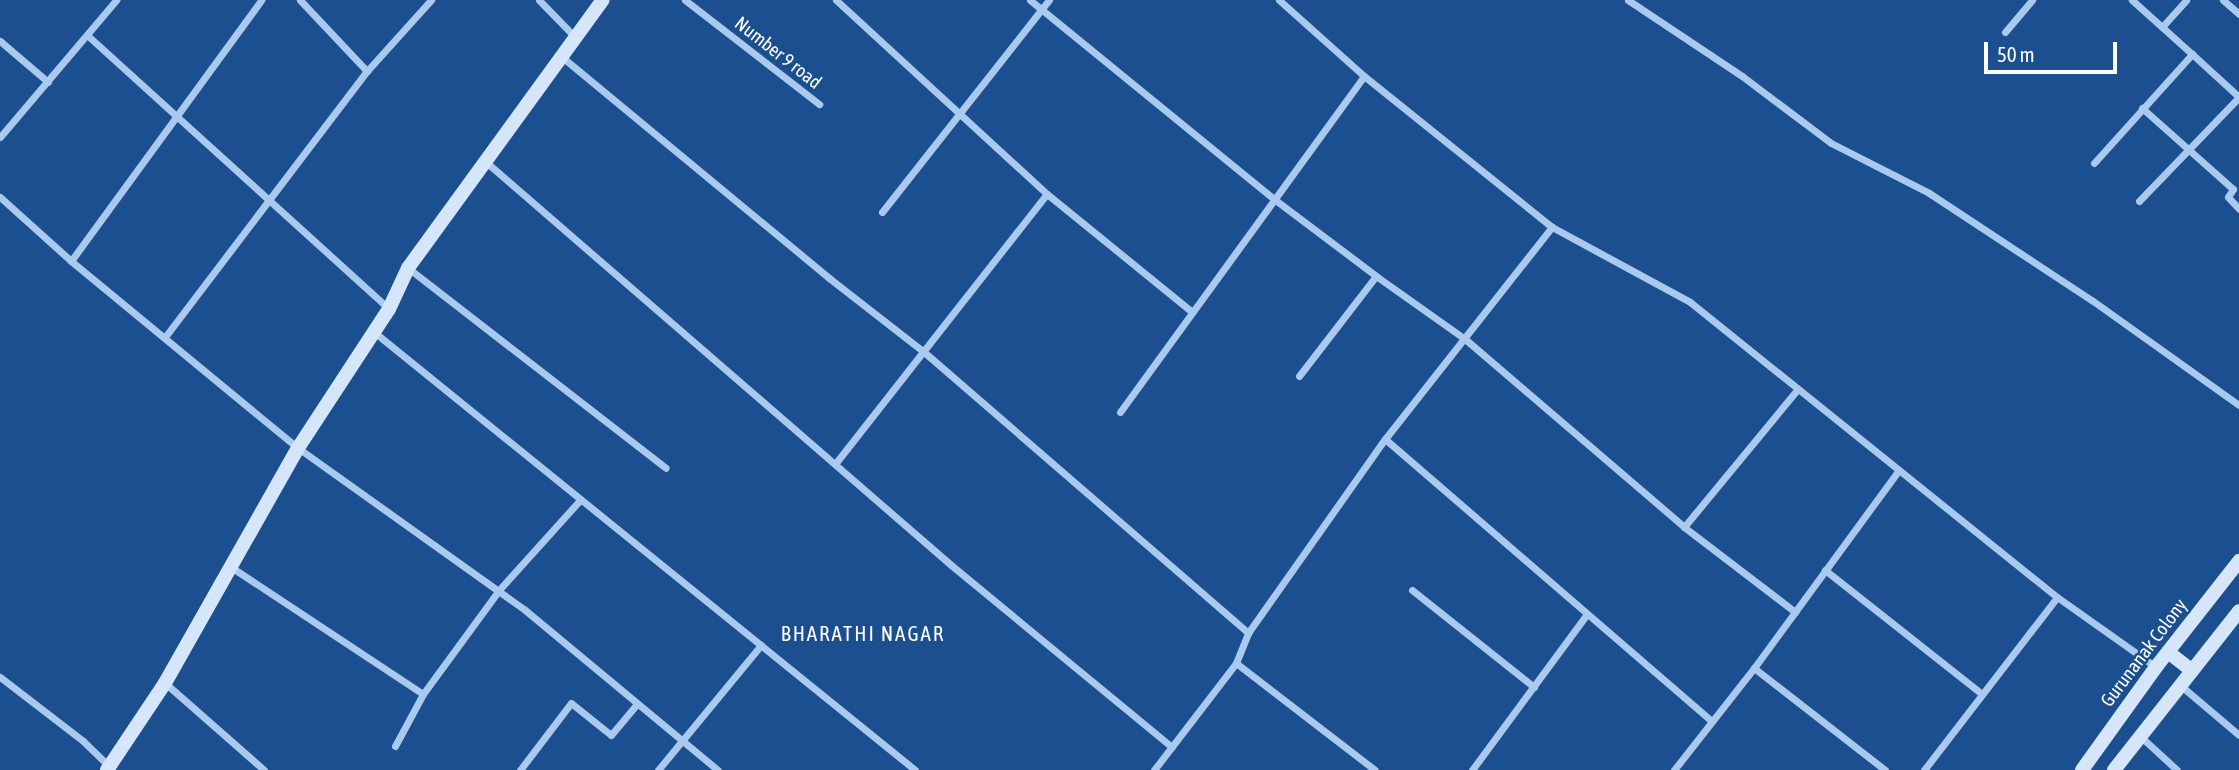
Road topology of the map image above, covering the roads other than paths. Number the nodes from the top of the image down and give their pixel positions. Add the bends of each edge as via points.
1 (116, 0) edge
2 (261, 0) edge
3 (300, 0) edge
4 (431, 0) edge
5 (539, 0) edge
6 (603, 0) edge
7 (685, 0) edge
8 (836, 0) edge
9 (1030, 0) edge
10 (1049, 0) edge
11 (1279, 0) edge
12 (1628, 0) edge
13 (2032, 0) edge
14 (2132, 0) edge
15 (2186, 0) edge
16 (2223, 0) edge
17 (1041, 9) junction
18 (2239, 14) edge
19 (2162, 27) junction
20 (2005, 32) dead end
21 (87, 35) junction
22 (574, 36) junction
23 (0, 41) edge
24 (2192, 54) junction
25 (562, 57) junction
26 (367, 71) junction
27 (1364, 76) junction
28 (48, 82) junction
29 (2239, 97) edge
30 (819, 104) dead end
31 (2142, 108) junction
32 (961, 113) junction
33 (176, 119) junction
34 (0, 137) edge
35 (2189, 149) junction
36 (486, 162) junction
37 (2094, 163) dead end
38 (2236, 186) edge
39 (1047, 194) junction
40 (0, 197) edge
41 (1274, 199) junction
42 (269, 201) junction
43 (2138, 201) dead end
44 (2239, 209) edge
45 (882, 212) dead end
46 (1552, 227) junction
47 (71, 261) junction
48 (408, 268) junction
49 (1376, 276) junction
50 (389, 309) junction
51 (1192, 312) junction
52 (374, 332) junction
53 (165, 337) junction
54 (1465, 339) junction
55 (924, 352) junction
56 (1299, 376) dead end
57 (1797, 390) junction
58 (2239, 405) edge
59 (1120, 412) dead end
60 (1385, 439) junction
61 (298, 448) junction
62 (835, 464) junction
63 (666, 468) dead end
64 (1898, 471) junction
65 (581, 499) junction
66 (1684, 527) junction
67 (2239, 561) edge
68 (230, 567) junction
69 (1825, 570) junction
70 (499, 590) junction
71 (1412, 590) dead end
72 (2057, 597) junction
73 (2239, 611) edge
74 (1795, 612) junction
75 (1587, 614) junction
76 (1248, 633) junction
77 (761, 645) junction
78 (2168, 652) junction
79 (1236, 663) junction
80 (1754, 667) junction
81 (2156, 667) junction
82 (2191, 670) junction
83 (0, 677) edge
84 (165, 683) junction
85 (2179, 685) junction
86 (1534, 687) junction
87 (423, 694) junction
88 (1982, 694) junction
89 (636, 704) junction
90 (1712, 721) junction
91 (2239, 735) edge
92 (2140, 736) junction
93 (683, 741) junction
94 (396, 746) dead end
95 (1172, 747) junction
96 (108, 768) edge
97 (264, 770) edge
98 (520, 770) edge
99 (658, 770) edge
100 (718, 770) edge
101 (915, 770) edge
102 (1154, 770) edge
103 (1375, 770) edge
104 (1472, 770) edge
105 (1674, 770) edge
106 (1885, 770) edge
107 (1924, 770) edge
108 (2082, 770) edge
109 (2114, 770) edge
110 (2177, 770) edge

1 - 21 street
2 - 33 street
3 - 26 street
4 - 26 street
5 - 22 street
6 - 22 street
7 - 30 street, Number 9 road
8 - 32 street
9 - 17 street
10 - 17 street
11 - 27 street
12 - 58 street via 1742,76 1831,144 1928,194 2093,301
13 - 20 street
14 - 19 street
15 - 19 street
16 - 18 street
17 - 32 street
17 - 41 street
19 - 24 street
21 - 28 street
21 - 33 street
22 - 25 street
23 - 28 street
24 - 29 street
24 - 31 street
25 - 36 street
25 - 55 street
26 - 42 street
27 - 41 street
27 - 46 street
28 - 34 street
29 - 35 street
31 - 35 street
31 - 37 street
32 - 39 street
32 - 45 street
33 - 42 street
33 - 47 street
35 - 38 street
35 - 43 street
36 - 48 street
36 - 62 street
38 - 44 street via 2228,197
39 - 51 street
39 - 55 street
40 - 47 street
41 - 49 street
41 - 51 street
42 - 50 street
42 - 53 street
46 - 54 street
46 - 57 street via 1690,302
47 - 53 street
48 - 50 street
48 - 63 street
49 - 54 street
49 - 56 street
50 - 52 street
51 - 59 street
52 - 61 street
52 - 65 street
53 - 61 street
54 - 60 street
54 - 66 street
55 - 62 street
55 - 76 street
57 - 64 street
57 - 66 street
60 - 75 street
60 - 76 street
61 - 68 street
61 - 70 street
62 - 95 street
64 - 69 street
64 - 72 street
65 - 70 street
65 - 77 street
66 - 74 street
67 - 78 street, Gurunanak Colony
68 - 84 street
68 - 87 street
69 - 74 street
69 - 88 street
70 - 87 street
70 - 89 street
71 - 86 street
72 - 81 street
72 - 88 street
73 - 82 street
74 - 80 street
75 - 86 street
75 - 90 street
76 - 79 street
77 - 93 street
77 - 101 street
78 - 81 street, Gurunanak Colony
78 - 82 street
79 - 95 street
79 - 103 street
80 - 90 street
80 - 106 street
81 - 108 street, Gurunanak Colony
82 - 85 street
83 - 96 street via 83,741
84 - 96 street
84 - 97 street
85 - 91 street
85 - 92 street
86 - 104 street
87 - 94 street
88 - 107 street
89 - 93 street
89 - 98 street via 611,735 571,703
90 - 105 street
92 - 109 street
92 - 110 street
93 - 99 street
93 - 100 street
95 - 102 street

